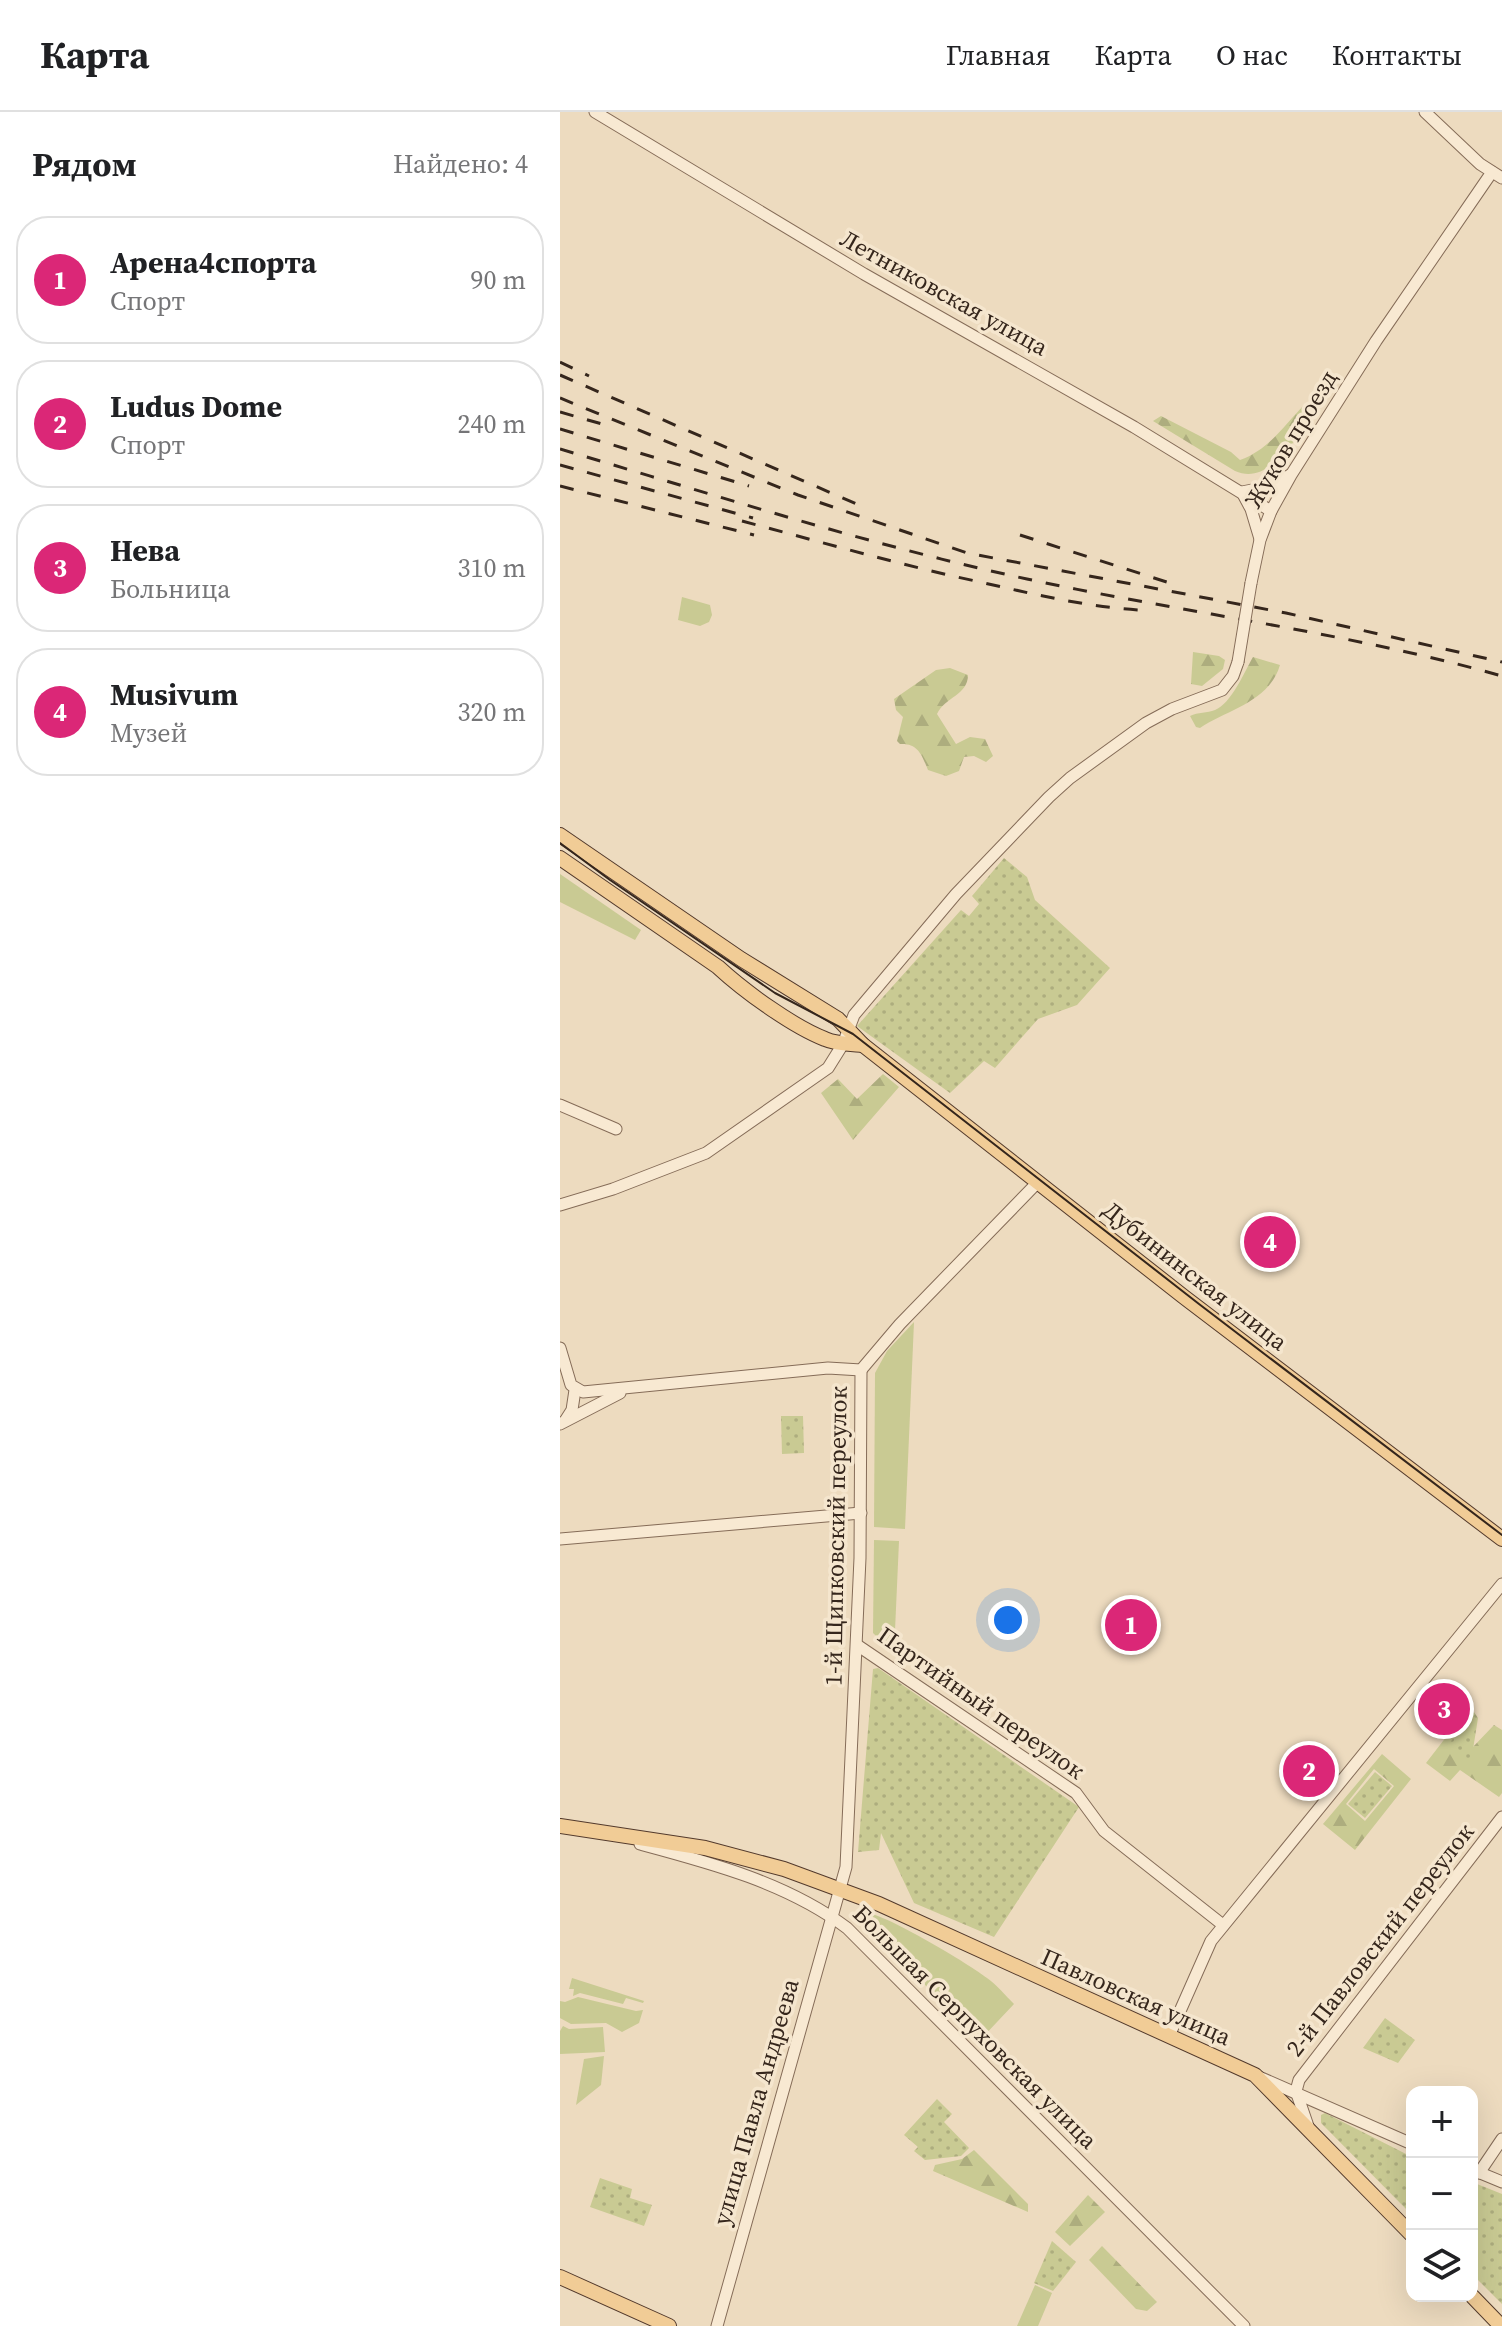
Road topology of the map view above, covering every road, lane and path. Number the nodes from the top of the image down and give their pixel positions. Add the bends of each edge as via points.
1 (595, 112) edge
2 (1425, 112) edge
3 (1497, 175) edge
4 (1291, 475) junction
5 (1242, 492) junction
6 (1271, 511) junction
7 (1260, 540) junction
8 (560, 835) edge
9 (560, 858) edge
10 (849, 1023) junction
11 (843, 1044) junction
12 (863, 1045) junction
13 (560, 1105) edge
14 (616, 1129) dead end
15 (1038, 1182) junction
16 (560, 1205) edge
17 (560, 1348) edge
18 (861, 1370) junction
19 (632, 1388) junction
20 (575, 1390) junction
21 (562, 1423) edge
22 (861, 1513) junction
23 (560, 1539) edge
24 (1502, 1539) edge
25 (1502, 1584) edge
26 (857, 1645) junction
27 (1502, 1817) edge
28 (560, 1826) edge
29 (578, 1829) junction
30 (841, 1890) junction
31 (833, 1918) junction
32 (1223, 1925) junction
33 (1169, 2036) junction
34 (1255, 2075) junction
35 (1296, 2091) junction
36 (1328, 2107) junction
37 (1310, 2130) junction
38 (1502, 2139) edge
39 (1406, 2141) edge
40 (1478, 2168) edge
41 (1478, 2173) edge
42 (1502, 2182) edge
43 (1407, 2230) edge
44 (560, 2277) edge
45 (1478, 2302) edge
46 (669, 2326) edge
47 (717, 2326) edge
48 (1244, 2326) edge
49 (1501, 2326) edge

1 - 5 street, Летниковская улица
2 - 3 street
3 - 4 street, Жуков проезд via 1382,332
4 - 5 street via 1272,486
4 - 6 street, Жуков проезд
5 - 6 street, Летниковская улица
5 - 7 street
6 - 7 street, Жуков проезд
7 - 10 street, Жуков проезд, bridge via 1238,662 1222,690 1146,723 1064,783 956,894
8 - 10 main road, Дубининская улица via 727,949
9 - 11 main road via 741,988 821,1038
10 - 11 street
10 - 12 main road, Дубининская улица
11 - 12 main road
11 - 16 street via 828,1068 706,1153
12 - 15 main road, Дубининская улица
13 - 14 street
15 - 18 street
15 - 24 main road, Дубининская улица
17 - 20 street
18 - 19 street, 1-й Щипковский переулок via 828,1368
18 - 22 street, 1-й Щипковский переулок
19 - 20 street, 1-й Щипковский переулок
19 - 21 street
20 - 21 street via 572,1410
22 - 23 street
22 - 26 street, 1-й Щипковский переулок
25 - 32 street
26 - 30 street, 1-й Щипковский переулок
26 - 32 street, Партийный переулок via 1076,1793 1104,1831
27 - 35 street, 2-й Павловский переулок via 1323,2048
28 - 29 main road, Большая Серпуховская улица
29 - 30 main road, Большая Серпуховская улица via 750,1858
29 - 31 street, Большая Серпуховская улица via 716,1865
30 - 31 street, улица Павла Андреева
30 - 33 main road, Павловская улица
31 - 47 street, улица Павла Андреева
31 - 48 street, Большая Серпуховская улица
32 - 33 street
33 - 34 main road, Павловская улица
34 - 35 street, Павловская улица
34 - 37 main road
35 - 36 street, Павловская улица
35 - 37 street
36 - 37 street via 1315,2110
36 - 39 street, Павловская улица
37 - 43 main road
38 - 40 street
41 - 42 street
44 - 46 main road
45 - 49 main road

